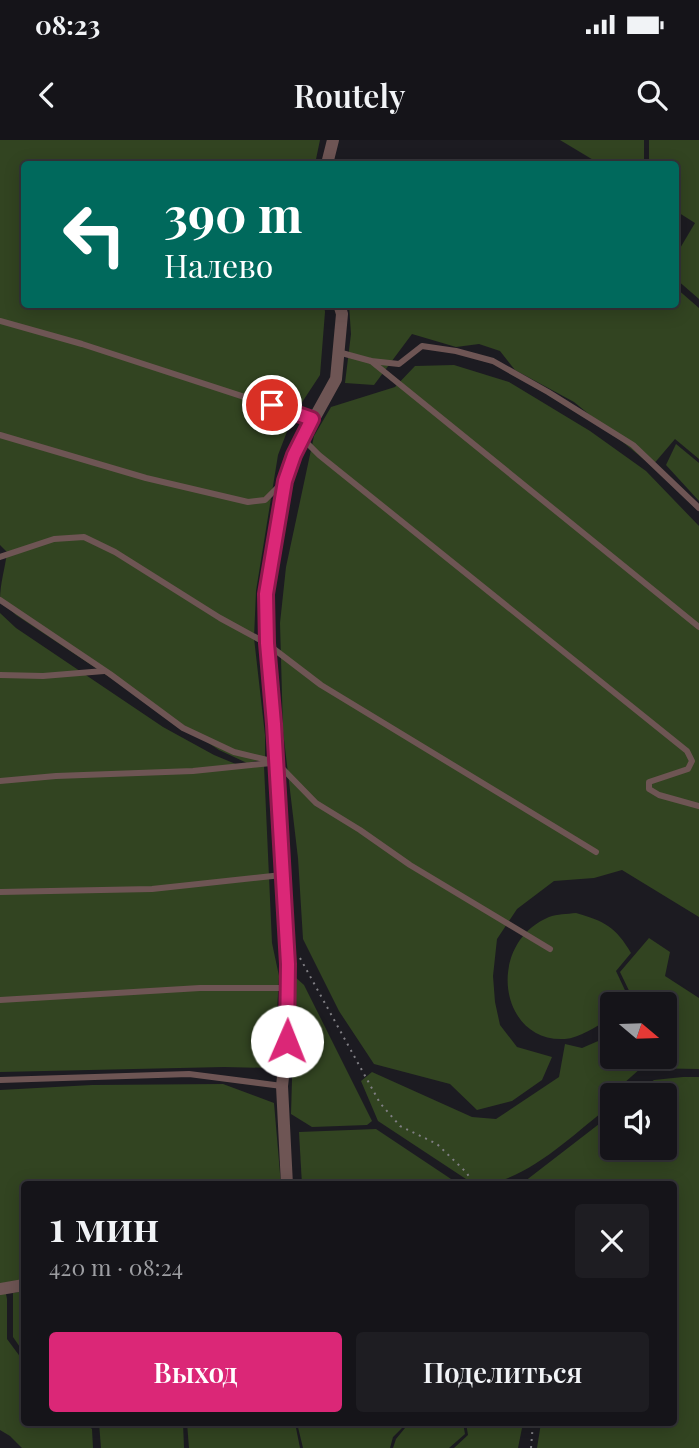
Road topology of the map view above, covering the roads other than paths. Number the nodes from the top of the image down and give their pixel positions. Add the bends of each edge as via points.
1 (332, 140) edge
2 (328, 161) edge
3 (341, 308) edge
4 (0, 321) edge
5 (338, 352) junction
6 (371, 360) junction
7 (312, 419) junction
8 (0, 435) edge
9 (302, 438) junction
10 (285, 481) junction
11 (699, 508) edge
12 (0, 557) edge
13 (0, 600) edge
14 (699, 626) edge
15 (267, 643) junction
16 (106, 671) junction
17 (0, 675) edge
18 (276, 762) junction
19 (0, 781) edge
20 (699, 806) edge
21 (596, 852) dead end
22 (282, 875) junction
23 (0, 892) edge
24 (550, 948) dead end
25 (288, 988) junction
26 (0, 1000) edge
27 (0, 1080) edge
28 (282, 1086) junction
29 (286, 1181) edge
30 (21, 1286) edge
31 (0, 1289) edge

1 - 2 street
3 - 5 street
4 - 7 lane
5 - 6 lane
5 - 7 street via 336,379
6 - 11 lane via 399,364 422,346 493,361 633,444
6 - 14 lane
7 - 9 street
8 - 10 lane via 248,502 265,500
9 - 10 street
9 - 20 lane via 687,751 692,761 688,769 649,782 649,789
10 - 15 street via 266,594
12 - 15 lane via 54,539 84,537
13 - 16 lane
15 - 18 street
15 - 21 lane via 321,685
16 - 17 lane
16 - 18 lane via 183,728 234,752
18 - 19 lane
18 - 22 street
18 - 24 lane via 316,803
22 - 23 lane via 152,889
22 - 25 street
25 - 26 lane via 174,989
25 - 28 street
27 - 28 lane via 189,1074
28 - 29 street
30 - 31 street

